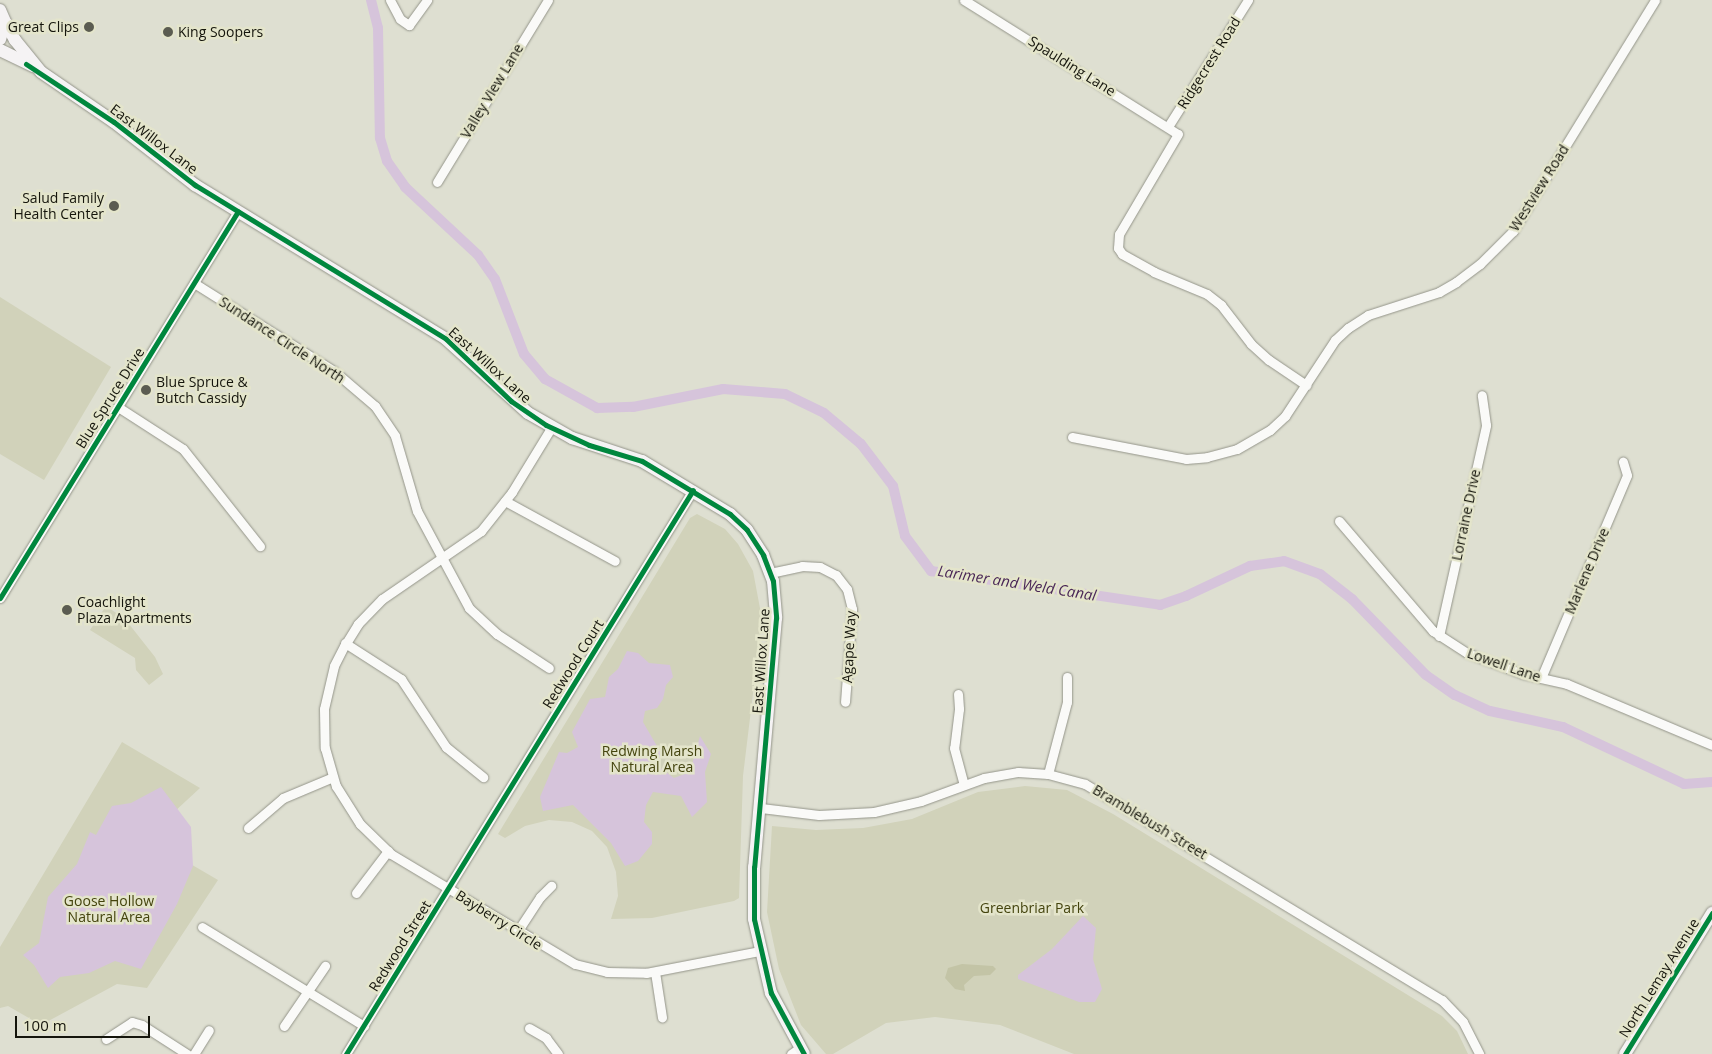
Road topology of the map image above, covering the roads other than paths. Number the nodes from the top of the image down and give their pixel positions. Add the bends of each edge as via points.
1 (390, 0) edge
2 (427, 0) edge
3 (548, 0) edge
4 (964, 0) edge
5 (1248, 0) edge
6 (1655, 0) edge
7 (3, 16) edge
8 (0, 39) edge
9 (0, 50) edge
10 (33, 66) junction
11 (1169, 125) junction
12 (437, 182) dead end
13 (238, 211) junction
14 (194, 283) junction
15 (1306, 385) junction
16 (1482, 394) dead end
17 (118, 407) junction
18 (551, 428) junction
19 (1072, 437) dead end
20 (1623, 462) dead end
21 (693, 490) junction
22 (505, 501) junction
23 (1339, 522) dead end
24 (260, 546) dead end
25 (443, 560) junction
26 (615, 561) dead end
27 (770, 573) junction
28 (0, 598) edge
29 (1440, 636) junction
30 (346, 643) junction
31 (549, 668) dead end
32 (1067, 677) dead end
33 (1541, 678) junction
34 (958, 694) dead end
35 (845, 702) dead end
36 (1712, 745) edge
37 (1048, 774) junction
38 (333, 777) junction
39 (483, 777) dead end
40 (964, 785) junction
41 (761, 808) junction
42 (248, 828) dead end
43 (473, 849) joint
44 (388, 850) junction
45 (551, 886) dead end
46 (449, 888) junction
47 (356, 893) dead end
48 (1712, 913) edge
49 (202, 927) dead end
50 (517, 932) junction
51 (759, 951) junction
52 (325, 966) dead end
53 (656, 972) junction
54 (307, 991) junction
55 (662, 1017) dead end
56 (284, 1026) dead end
57 (364, 1026) junction
58 (530, 1028) dead end
59 (209, 1030) dead end
60 (106, 1039) dead end
61 (798, 1052) edge
62 (187, 1054) edge
63 (194, 1054) edge
64 (346, 1054) edge
65 (558, 1054) edge
66 (1479, 1054) edge
67 (1625, 1054) edge

1 - 2 street via 395,13 408,25 412,24
3 - 12 street, Valley View Lane
4 - 11 street, Spaulding Lane
5 - 11 street, Ridgecrest Road
6 - 15 street, Westview Road via 1512,231 1480,264 1456,282 1438,292 1368,315 1348,328 1335,340
7 - 8 main road
7 - 10 main road, East Willox Lane
9 - 10 main road, East Willox Lane
10 - 13 main road, East Willox Lane via 114,122 156,158
11 - 15 street, Spaulding Lane via 1178,134 1119,234 1118,248 1122,254 1154,272 1207,294 1222,305 1251,344
13 - 14 street, Blue Spruce Drive
13 - 18 main road, East Willox Lane via 446,339 511,400
14 - 17 street, Blue Spruce Drive
14 - 25 street, Sundance Circle North via 334,371 375,406 395,436 412,499
15 - 19 street, Westview Road via 1285,416 1270,430 1237,449 1207,458 1166,457
16 - 29 street, Lorraine Drive via 1486,425
17 - 24 street via 183,449
17 - 28 street, Blue Spruce Drive
18 - 21 main road, East Willox Lane via 589,445 642,461
18 - 22 street, Bayberry Circle
20 - 33 street, Marlene Drive via 1627,475
21 - 27 main road, East Willox Lane via 740,523 758,546
21 - 43 street, Redwood Court
22 - 25 street, Bayberry Circle via 481,532
22 - 26 street
23 - 29 street, Lowell Lane
25 - 30 street, Bayberry Circle via 382,600
25 - 31 street, Sundance Circle North via 477,618
27 - 35 street, Agape Way via 802,566 820,567 836,575 847,589 852,609
27 - 41 main road, East Willox Lane via 776,618
29 - 33 street, Lowell Lane via 1467,653
30 - 38 street, Bayberry Circle via 334,666 324,709 326,748
30 - 39 street via 401,679 446,747
32 - 37 street via 1067,702
33 - 36 street, Lowell Lane via 1567,684
34 - 40 street via 954,748
37 - 40 street, Bramblebush Street via 1007,773
37 - 66 street, Bramblebush Street via 1085,784 1105,794 1442,1000 1464,1022
38 - 42 street via 283,798
38 - 44 street, Bayberry Circle via 360,824
40 - 41 street, Bramblebush Street via 921,802 858,814 819,815
41 - 51 main road, East Willox Lane via 753,889
43 - 46 street, Redwood Street
44 - 46 street, Bayberry Circle
44 - 47 street
45 - 50 street
46 - 50 street, Bayberry Circle
46 - 57 street, Redwood Street
48 - 67 main road, North Lemay Avenue
49 - 54 street
50 - 53 street, Bayberry Circle via 557,956 594,969 627,974
51 - 53 street, Bayberry Circle
51 - 61 main road, East Willox Lane via 774,1000
52 - 54 street
53 - 55 street
54 - 56 street
54 - 57 street
57 - 64 street, Redwood Street
58 - 65 street via 546,1038
59 - 63 street
60 - 62 street via 132,1022

